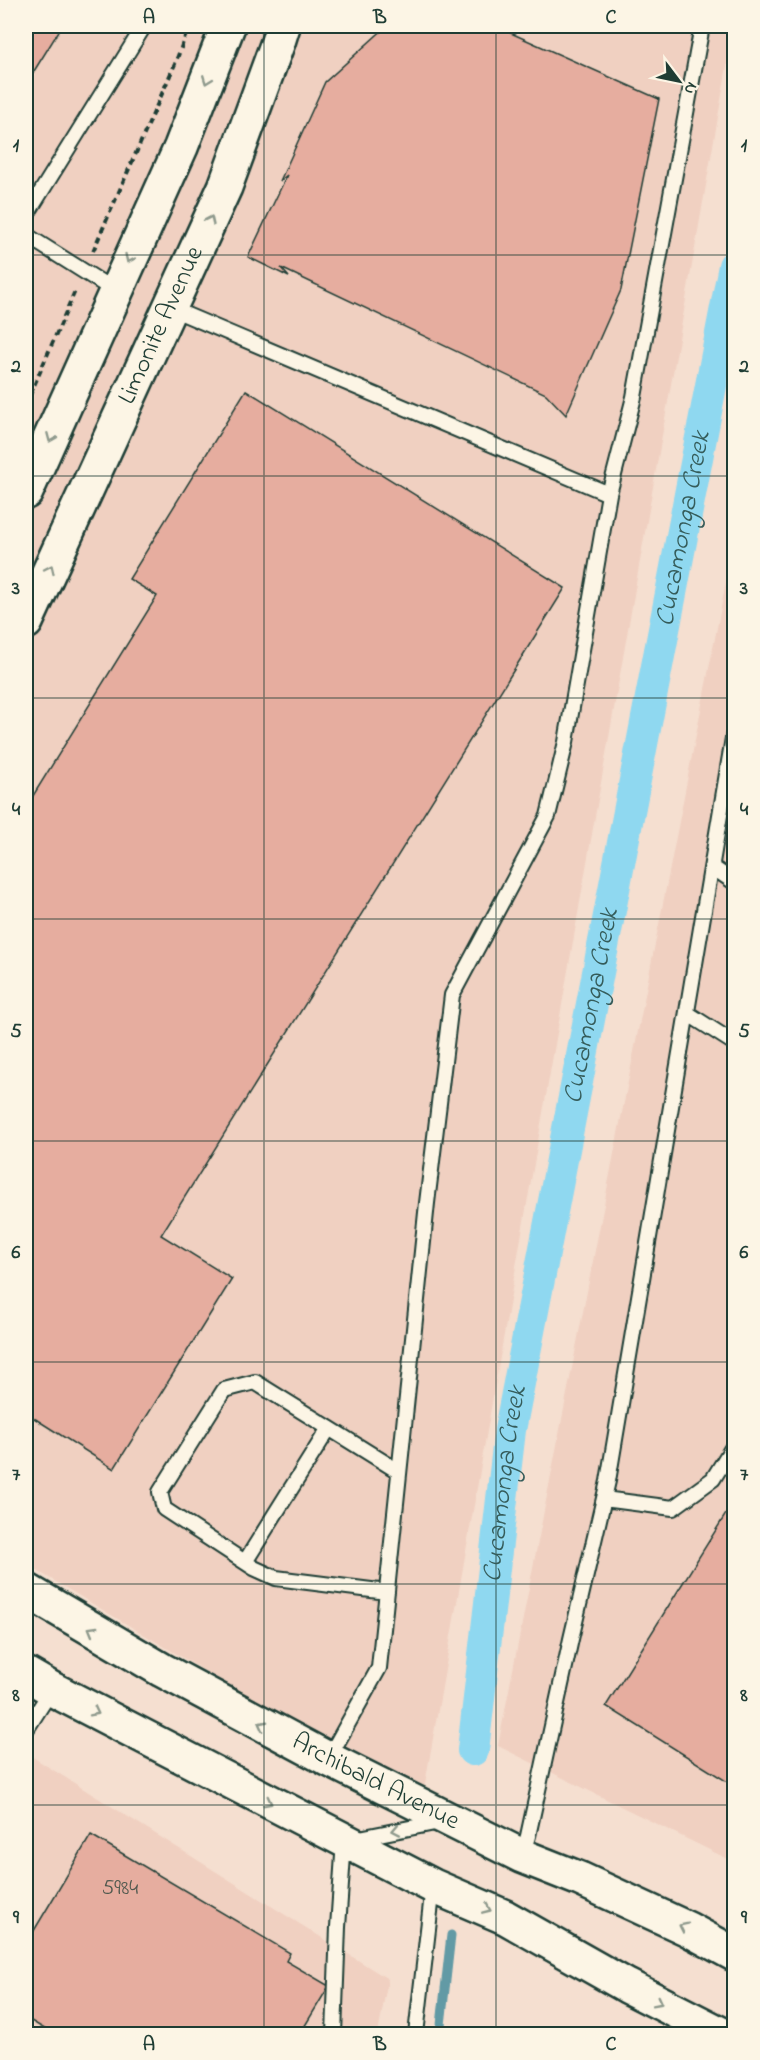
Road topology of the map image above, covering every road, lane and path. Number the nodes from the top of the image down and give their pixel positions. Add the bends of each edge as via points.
1 (144, 26) edge
2 (189, 26) edge
3 (228, 26) edge
4 (283, 26) edge
5 (702, 26) edge
6 (26, 216) edge
7 (26, 235) edge
8 (84, 271) junction
9 (115, 291) junction
10 (170, 308) junction
11 (26, 404) edge
12 (26, 492) edge
13 (609, 494) junction
14 (26, 622) edge
15 (735, 732) edge
16 (735, 793) edge
17 (720, 815) junction
18 (712, 867) junction
19 (735, 882) edge
20 (687, 1013) junction
21 (735, 1043) edge
22 (329, 1428) junction
23 (735, 1445) edge
24 (398, 1471) junction
25 (604, 1499) junction
26 (245, 1562) junction
27 (26, 1590) edge
28 (387, 1592) junction
29 (39, 1682) edge
30 (26, 1730) edge
31 (328, 1759) junction
32 (448, 1820) junction
33 (344, 1841) junction
34 (522, 1856) junction
35 (433, 1886) junction
36 (735, 1954) edge
37 (334, 2034) edge
38 (416, 2034) edge
39 (721, 2034) edge

1 - 6 lane
2 - 8 path
3 -> 9 main road via 181,147
10 -> 4 main road, Limonite Avenue via 225,187
5 - 13 lane via 634,397
7 - 8 lane
8 - 9 lane
8 - 11 path
9 -> 12 main road
10 - 13 lane
14 -> 10 main road, Limonite Avenue
13 - 24 lane via 566,742 548,816 452,996
15 - 17 lane
16 - 17 lane
17 - 18 lane
18 - 19 lane
18 - 20 lane
20 - 21 lane
20 - 25 lane
22 - 24 lane
22 - 26 lane
22 - 26 lane via 255,1382 224,1390 160,1492 164,1509
23 - 25 lane via 713,1479 674,1508
24 - 28 lane
25 - 34 lane
26 - 28 lane via 276,1578
31 -> 27 main road, Archibald Avenue via 162,1670
28 - 31 lane via 379,1668
29 - 30 lane
29 -> 33 main road
31 - 32 main road, Archibald Avenue
32 -> 33 lane
32 - 34 main road, Archibald Avenue
33 - 35 main road
33 - 37 lane
36 -> 34 main road, Archibald Avenue via 580,1879
35 - 38 lane
35 -> 39 main road via 506,1917

